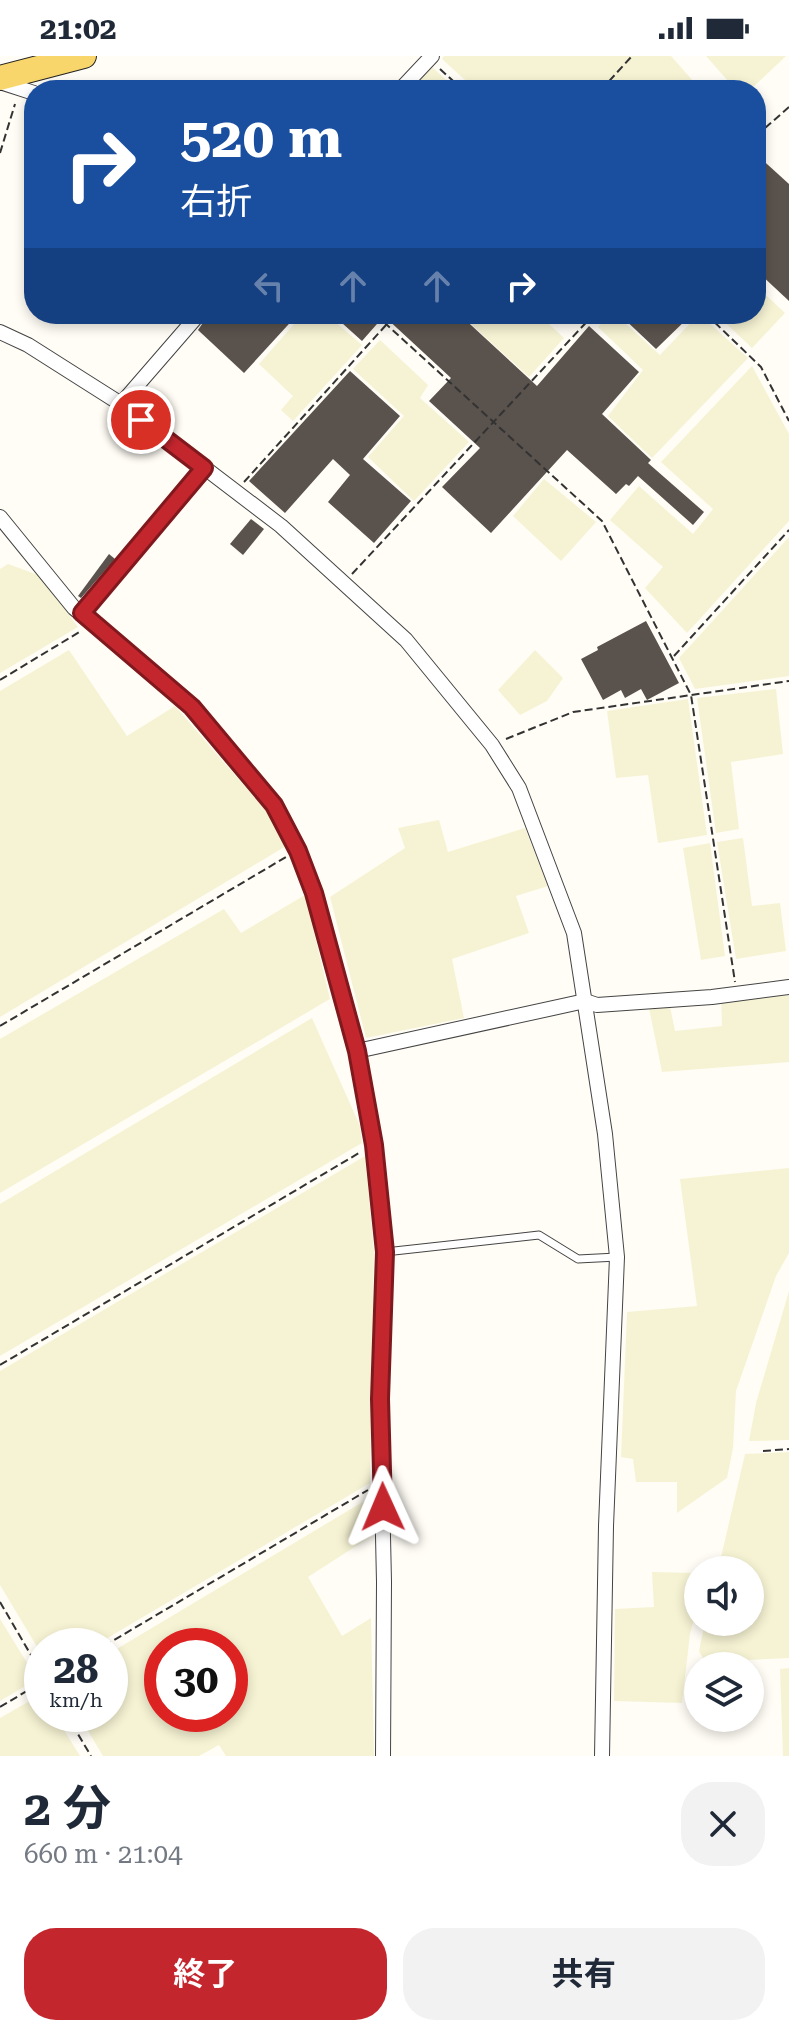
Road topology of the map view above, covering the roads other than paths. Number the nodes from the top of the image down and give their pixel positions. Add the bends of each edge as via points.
1 (84, 56) edge
2 (428, 57) edge
3 (30, 74) edge
4 (0, 80) edge
5 (408, 80) edge
6 (190, 324) edge
7 (0, 332) edge
8 (121, 404) junction
9 (204, 468) junction
10 (0, 517) edge
11 (87, 619) junction
12 (789, 987) edge
13 (585, 1001) junction
14 (357, 1051) junction
15 (385, 1252) junction
16 (617, 1257) junction
17 (383, 1756) edge
18 (602, 1756) edge

1 - 3 main road
2 - 5 street
3 - 4 main road
6 - 8 street
7 - 8 street
8 - 9 street
9 - 11 street
9 - 13 street via 281,526 406,640 492,745 519,788 574,933
10 - 11 street
11 - 14 street via 192,707 274,805 314,893
12 - 13 street via 597,1005
13 - 14 street
13 - 16 street
14 - 15 street
15 - 16 lane via 539,1235 578,1259
15 - 17 street via 380,1399
16 - 18 street

